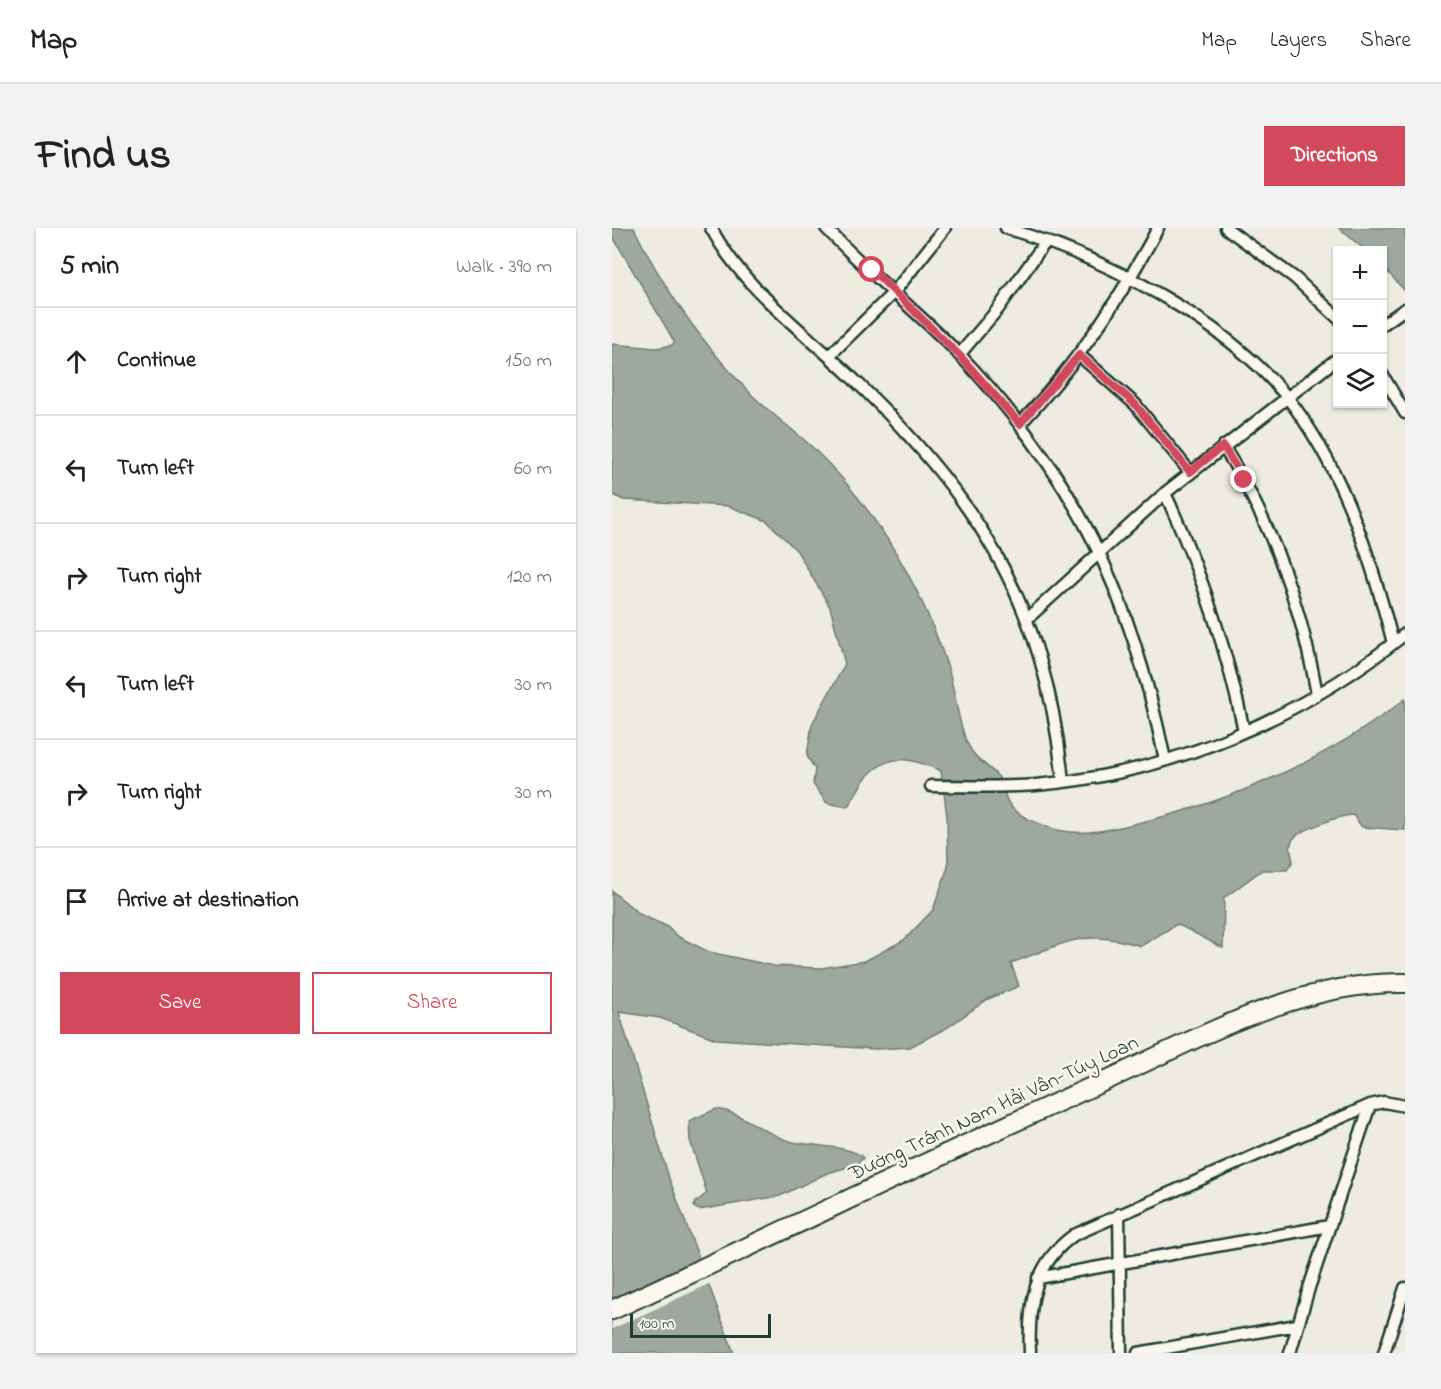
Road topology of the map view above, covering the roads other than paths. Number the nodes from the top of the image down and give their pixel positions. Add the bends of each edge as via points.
1 (711, 228) edge
2 (826, 228) edge
3 (945, 228) edge
4 (1006, 228) edge
5 (1158, 228) edge
6 (1226, 228) edge
7 (1046, 241) junction
8 (1130, 279) junction
9 (895, 291) junction
10 (1405, 309) edge
11 (1333, 313) edge
12 (1387, 322) edge
13 (959, 355) junction
14 (1079, 355) junction
15 (829, 356) junction
16 (1333, 362) edge
17 (1387, 382) edge
18 (1286, 396) junction
19 (1405, 413) edge
20 (1020, 424) junction
21 (1223, 446) junction
22 (1190, 472) junction
23 (1165, 493) junction
24 (1100, 551) junction
25 (1028, 618) junction
26 (1405, 634) edge
27 (1393, 643) junction
28 (1317, 694) junction
29 (1244, 731) junction
30 (1165, 760) junction
31 (1063, 782) junction
32 (931, 786) dead end
33 (1405, 983) edge
34 (1370, 1105) junction
35 (1405, 1106) edge
36 (1119, 1214) junction
37 (1329, 1226) junction
38 (1118, 1264) junction
39 (1038, 1278) junction
40 (1405, 1288) edge
41 (612, 1310) edge
42 (1297, 1325) junction
43 (1030, 1353) edge
44 (1121, 1353) edge
45 (1138, 1353) edge
46 (1290, 1353) edge
47 (1384, 1353) edge

1 - 15 street via 758,291
2 - 9 street
3 - 9 street
4 - 7 street
5 - 8 street
6 - 11 street via 1295,278
7 - 8 street
7 - 13 street via 998,309
8 - 14 street
8 - 18 street via 1215,332
9 - 13 street
9 - 15 street
10 - 12 street
13 - 20 street
14 - 20 street
14 - 22 street via 1135,404
15 - 25 street via 887,413 967,507 999,558
16 - 18 street
17 - 19 street
18 - 21 street
18 - 27 street via 1318,444 1352,514
20 - 24 street via 1062,480
21 - 22 street
21 - 28 street via 1253,497 1282,561 1302,624
22 - 23 street
23 - 24 street
23 - 29 street via 1206,596
24 - 25 street
24 - 30 street via 1137,652
25 - 31 street via 1049,686
26 - 27 street
27 - 28 street
28 - 29 street
29 - 30 street
30 - 31 street
31 - 32 street
33 - 41 highway, Đường Tránh Nam Hải Vân-Túy Loan via 1314,993 1264,1012
34 - 35 street via 1384,1102
34 - 36 street
34 - 37 street
36 - 38 street
36 - 39 street via 1066,1241
37 - 38 street
37 - 42 street
38 - 39 street
38 - 44 street
39 - 43 street via 1029,1308
40 - 47 street
42 - 45 street
42 - 46 street

